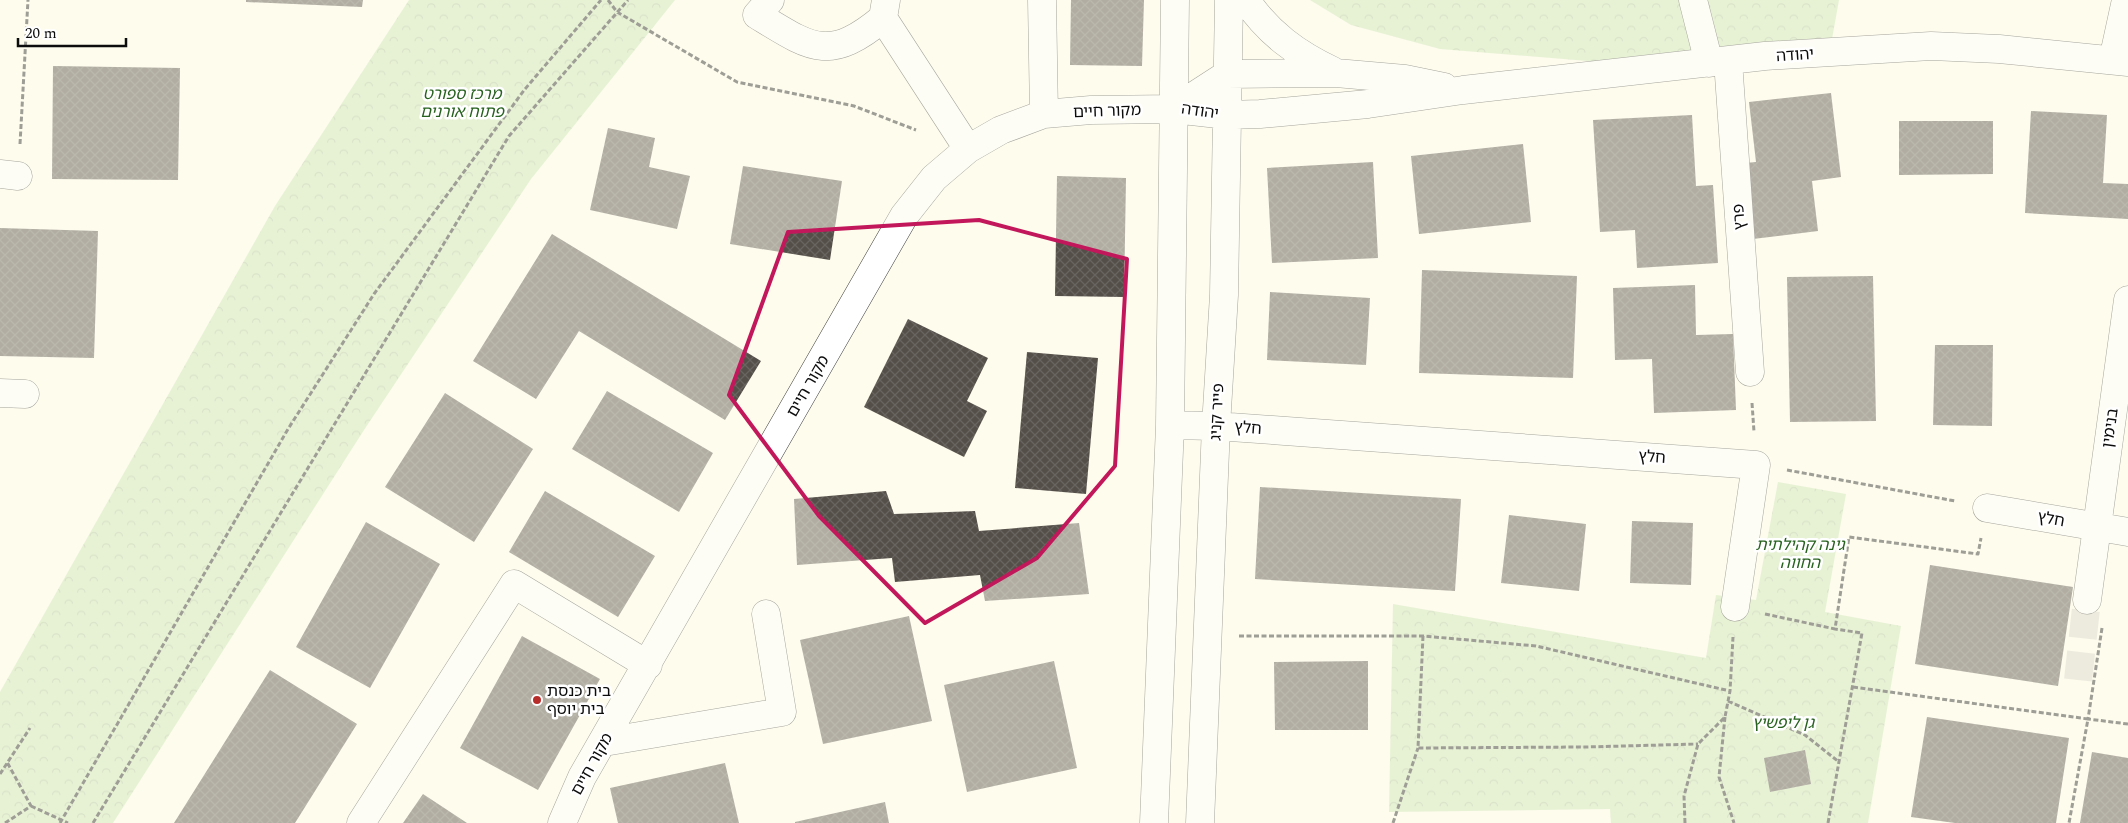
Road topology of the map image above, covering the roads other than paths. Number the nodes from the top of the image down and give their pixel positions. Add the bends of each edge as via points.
1 (770, 0) edge
2 (1042, 0) edge
3 (1175, 0) edge
4 (1229, 0) edge
5 (1246, 0) edge
6 (1693, 0) edge
7 (2126, 0) edge
8 (884, 9) edge
9 (2120, 61) edge
10 (1719, 62) junction
11 (1336, 73) junction
12 (1228, 74) junction
13 (1463, 90) junction
14 (1174, 109) junction
15 (1044, 114) junction
16 (1227, 115) junction
17 (968, 149) junction
18 (2128, 300) edge
19 (1750, 372) road end
20 (1170, 425) junction
21 (1216, 426) junction
22 (1987, 508) road end
23 (2096, 528) junction
24 (2128, 532) edge
25 (2088, 600) tunnel mouth
26 (1735, 607) road end
27 (766, 614) dead end
28 (648, 666) junction
29 (604, 742) junction
30 (361, 823) edge
31 (562, 823) edge
32 (1154, 823) edge
33 (1200, 823) edge

1 - 8 street via 758,15 801,41 819,46 836,46 852,41
2 - 15 street
3 - 14 street
4 - 12 street, פייר קניג
5 - 11 street via 1254,13 1291,48
6 - 10 street, פרץ
7 - 9 street
8 - 17 street
9 - 10 street, יהודה via 1931,46 1765,56
10 - 13 street, יהודה
10 - 19 street, פרץ
11 - 12 street, יהודה
11 - 13 street, יהודה via 1404,79
12 - 14 street, יהודה
12 - 16 street, פייר קניג
13 - 16 street, יהודה via 1368,104
14 - 15 street, מקור חיים
14 - 16 street, יהודה
14 - 20 street
15 - 17 street, מקור חיים via 1001,130
16 - 21 street, פייר קניג via 1224,295
17 - 28 street, מקור חיים via 934,178 904,216
18 - 23 street, בנימין
20 - 21 street, חלץ
20 - 32 street
21 - 26 street, חלץ via 1756,465
21 - 33 street, פייר קניג
22 - 23 street, חלץ
23 - 24 street, חלץ
23 - 25 street, בנימין
27 - 29 street via 782,712
28 - 29 street, מקור חיים
28 - 30 street via 514,584
29 - 31 street, מקור חיים via 582,778

